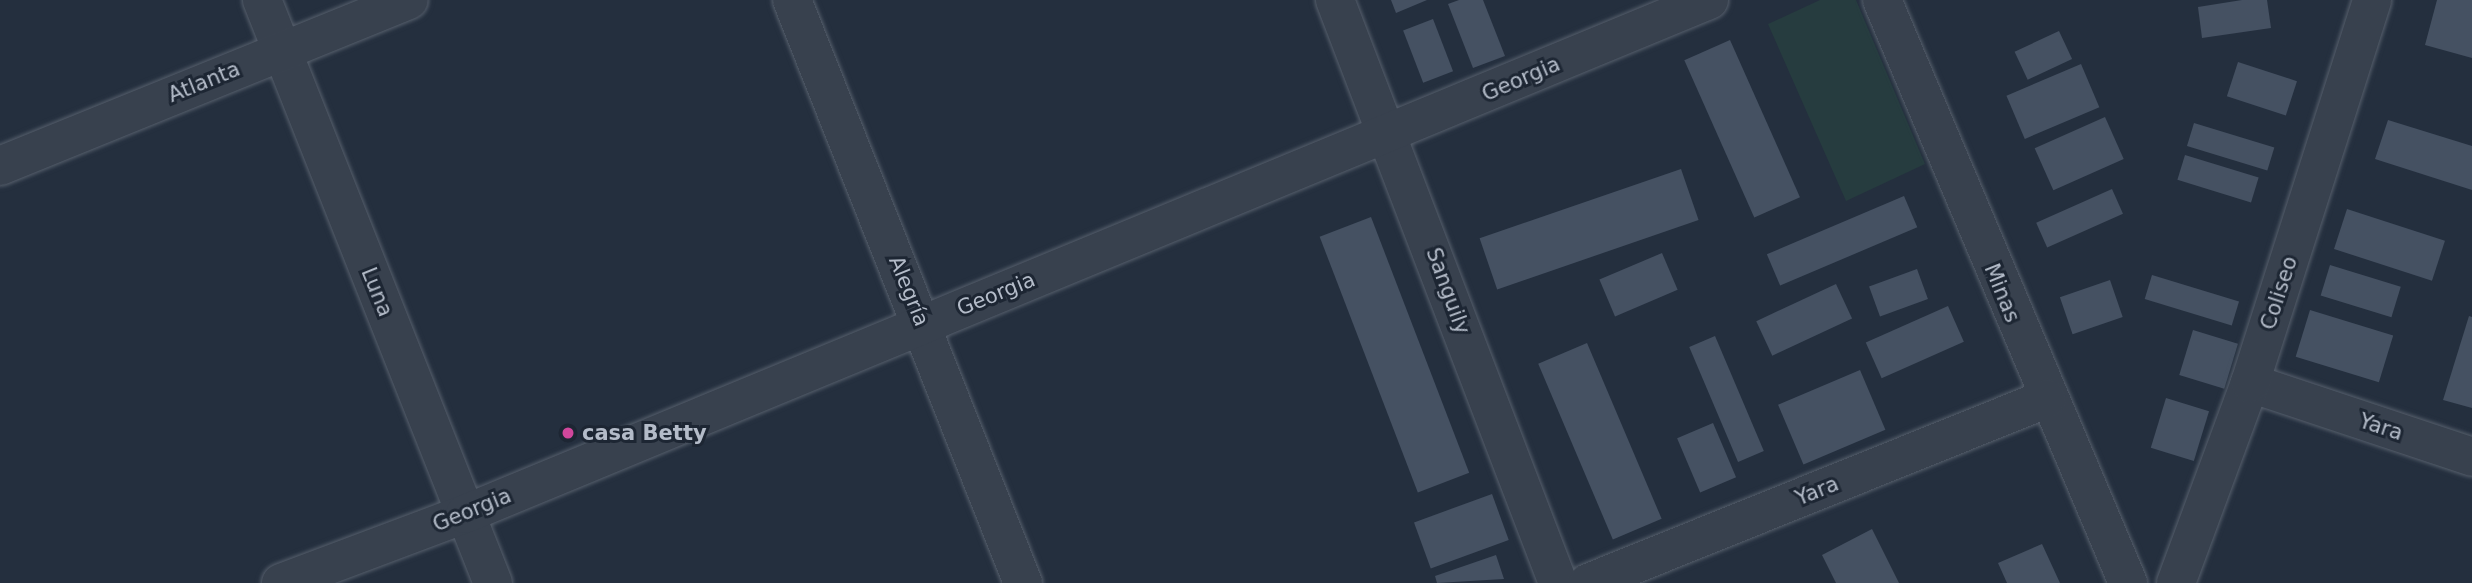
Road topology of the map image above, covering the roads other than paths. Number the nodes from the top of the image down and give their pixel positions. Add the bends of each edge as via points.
1 (262, 0) edge
2 (409, 0) edge
3 (792, 0) edge
4 (1335, 0) edge
5 (1709, 0) edge
6 (1882, 0) edge
7 (2372, 0) edge
8 (281, 50) junction
9 (1390, 134) junction
10 (0, 166) edge
11 (922, 324) junction
12 (2250, 383) junction
13 (2046, 399) junction
14 (2472, 457) edge
15 (465, 513) junction
16 (281, 583) edge
17 (493, 583) edge
18 (1023, 583) edge
19 (1558, 583) edge
20 (1588, 583) edge
21 (2128, 583) edge
22 (2176, 583) edge

1 - 8 street, Luna
2 - 8 street, Atlanta
3 - 11 street, Alegría
4 - 9 street, Sanguily
5 - 9 street, Georgia
6 - 13 street, Minas
7 - 12 street, Coliseo
8 - 10 street, Atlanta
8 - 15 street, Luna
9 - 11 street, Georgia
9 - 19 street, Sanguily
11 - 15 street, Georgia
11 - 18 street, Alegría
12 - 14 street, Yara
12 - 22 street, Coliseo
13 - 20 street, Yara
13 - 21 street, Minas
15 - 16 street, Georgia
15 - 17 street, Luna

